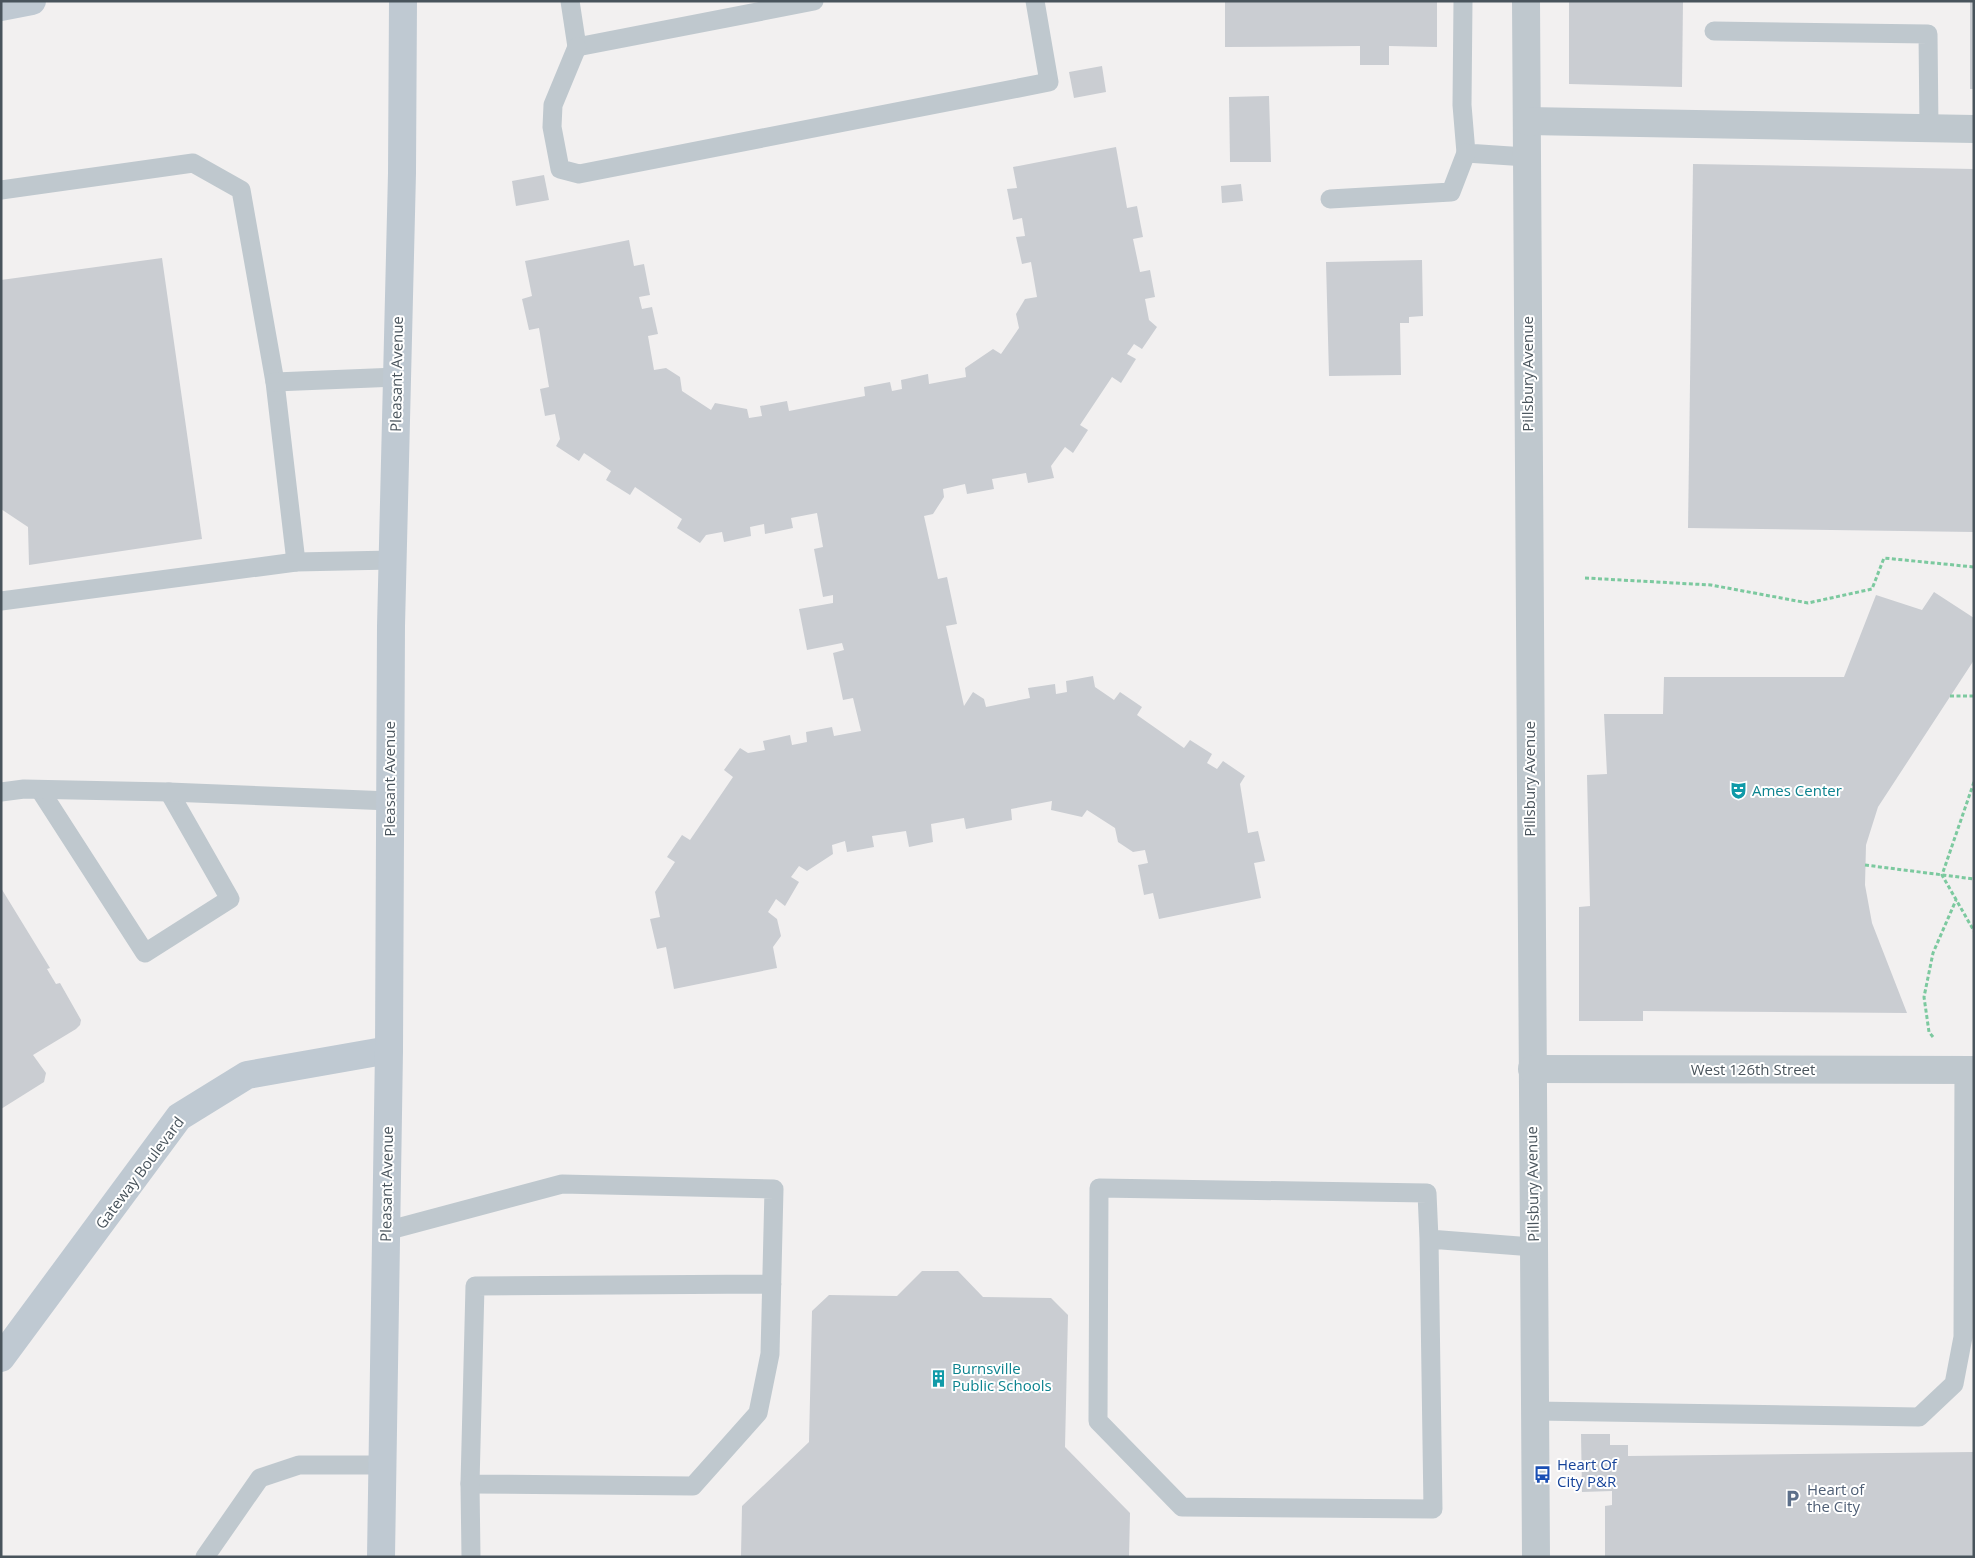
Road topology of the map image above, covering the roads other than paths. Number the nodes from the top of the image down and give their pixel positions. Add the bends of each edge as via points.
1 (32, 1) edge
2 (403, 1) edge
3 (570, 1) edge
4 (814, 1) edge
5 (1035, 1) edge
6 (1463, 1) edge
7 (1526, 1) edge
8 (1, 7) edge
9 (1714, 31) dead end
10 (577, 47) junction
11 (1527, 121) junction
12 (1928, 128) junction
13 (1974, 129) edge
14 (1466, 153) junction
15 (1527, 157) junction
16 (1, 190) edge
17 (1330, 199) dead end
18 (397, 377) junction
19 (275, 382) junction
20 (392, 560) junction
21 (296, 562) junction
22 (1, 601) edge
23 (40, 790) junction
24 (1, 792) edge
25 (169, 792) junction
26 (390, 801) junction
27 (389, 1050) junction
28 (1532, 1069) junction
29 (1969, 1070) edge
30 (386, 1231) junction
31 (1429, 1239) junction
32 (1533, 1247) junction
33 (772, 1284) junction
34 (1, 1358) edge
35 (1535, 1411) junction
36 (382, 1465) junction
37 (470, 1484) junction
38 (205, 1557) edge
39 (381, 1557) edge
40 (471, 1557) edge
41 (1536, 1557) edge

1 - 8 street
2 - 18 street, Pleasant Avenue
3 - 10 lane
4 - 10 lane
5 - 10 lane via 1049,82 579,174 560,170 552,127 553,105
6 - 14 lane via 1462,105
7 - 11 street, Pillsbury Avenue
9 - 12 lane via 1928,34
11 - 12 street
11 - 15 street, Pillsbury Avenue
12 - 13 street
14 - 15 lane
14 - 17 lane via 1451,192
15 - 28 street, Pillsbury Avenue
16 - 19 lane via 193,163 242,190
18 - 19 lane
18 - 20 street, Pleasant Avenue
19 - 21 lane
20 - 21 lane
20 - 26 street, Pleasant Avenue
21 - 22 lane
23 - 24 lane
23 - 25 lane
23 - 25 lane via 145,953 230,899
25 - 26 lane
26 - 27 street, Pleasant Avenue
27 - 30 street, Pleasant Avenue
27 - 34 street, Gateway Boulevard via 247,1075 179,1117
28 - 29 street, West 126th Street
28 - 32 street, Pillsbury Avenue
29 - 35 lane via 1963,1337 1954,1384 1919,1417
30 - 33 lane via 562,1184 774,1189
30 - 36 street, Pleasant Avenue
31 - 31 lane via 1427,1193 1099,1188 1098,1421 1182,1507 1433,1509
31 - 32 lane
32 - 35 street, Pillsbury Avenue
33 - 37 lane via 770,1354 758,1413 693,1486
33 - 37 lane via 475,1286
35 - 41 street, Pillsbury Avenue
36 - 38 lane via 298,1465 260,1478
36 - 39 street, Pleasant Avenue
37 - 40 lane

